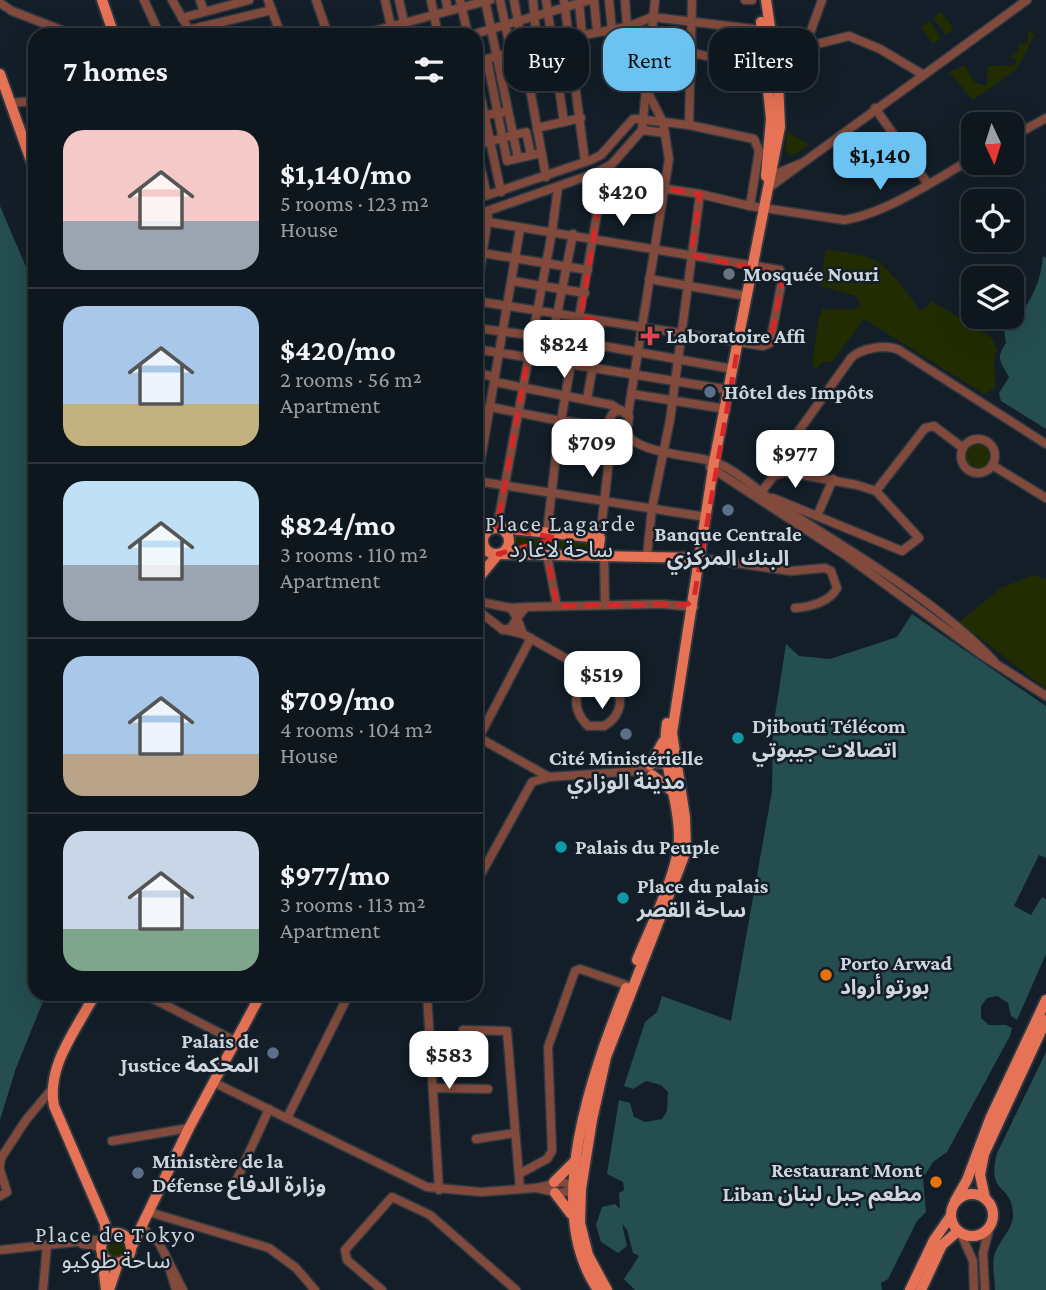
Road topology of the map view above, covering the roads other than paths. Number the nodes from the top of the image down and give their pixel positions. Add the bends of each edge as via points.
1 (96, 0) edge
2 (102, 0) edge
3 (144, 0) edge
4 (172, 0) edge
5 (200, 0) edge
6 (249, 0) edge
7 (268, 0) edge
8 (316, 0) edge
9 (384, 0) edge
10 (399, 0) edge
11 (430, 0) edge
12 (446, 0) edge
13 (500, 0) edge
14 (514, 0) edge
15 (533, 0) edge
16 (546, 0) edge
17 (592, 0) edge
18 (609, 0) edge
19 (625, 0) edge
20 (655, 0) edge
21 (692, 0) edge
22 (746, 0) edge
23 (752, 0) edge
24 (759, 0) edge
25 (766, 0) edge
26 (822, 0) edge
27 (487, 1) edge
28 (473, 2) edge
29 (580, 2) edge
30 (1021, 2) edge
31 (0, 3) edge
32 (223, 3) edge
33 (461, 4) edge
34 (564, 4) edge
35 (272, 10) junction
36 (204, 11) junction
37 (448, 11) junction
38 (547, 13) junction
39 (434, 14) junction
40 (652, 17) junction
41 (182, 18) junction
42 (534, 18) junction
43 (230, 20) junction
44 (691, 20) junction
45 (518, 22) junction
46 (404, 23) junction
47 (505, 25) junction
48 (627, 27) junction
49 (56, 28) edge
50 (106, 28) edge
51 (112, 28) edge
52 (157, 28) edge
53 (188, 28) edge
54 (204, 28) edge
55 (278, 28) edge
56 (326, 28) edge
57 (391, 28) edge
58 (396, 28) edge
59 (405, 28) edge
60 (437, 28) edge
61 (468, 28) edge
62 (492, 28) junction
63 (506, 28) edge
64 (519, 28) edge
65 (535, 28) edge
66 (549, 28) edge
67 (568, 28) edge
68 (582, 28) edge
69 (612, 28) edge
70 (622, 28) edge
71 (651, 28) edge
72 (691, 28) edge
73 (748, 28) edge
74 (762, 28) edge
75 (768, 28) edge
76 (812, 28) edge
77 (483, 31) edge
78 (603, 31) edge
79 (597, 32) junction
80 (589, 34) edge
81 (818, 44) edge
82 (504, 54) edge
83 (498, 56) junction
84 (486, 59) junction
85 (483, 60) edge
86 (0, 74) edge
87 (922, 74) junction
88 (504, 82) joint
89 (493, 85) junction
90 (483, 88) edge
91 (506, 91) edge
92 (530, 91) edge
93 (559, 91) edge
94 (576, 91) edge
95 (645, 91) edge
96 (647, 91) edge
97 (689, 91) edge
98 (772, 91) edge
99 (777, 91) edge
100 (28, 102) edge
101 (10, 103) junction
102 (875, 108) junction
103 (509, 110) junction
104 (498, 113) junction
105 (483, 116) edge
106 (580, 118) junction
107 (1046, 118) edge
108 (643, 119) junction
109 (564, 122) junction
110 (663, 122) junction
111 (689, 125) junction
112 (483, 126) edge
113 (537, 128) junction
114 (642, 130) junction
115 (1024, 130) edge
116 (665, 133) junction
117 (514, 135) junction
118 (503, 138) junction
119 (488, 142) junction
120 (483, 144) edge
121 (28, 153) edge
122 (541, 153) junction
123 (531, 155) junction
124 (776, 156) junction
125 (517, 158) junction
126 (585, 162) junction
127 (802, 163) junction
128 (961, 165) edge
129 (788, 168) junction
130 (605, 169) junction
131 (483, 177) edge
132 (546, 177) junction
133 (603, 179) junction
134 (770, 179) junction
135 (928, 184) junction
136 (558, 187) junction
137 (664, 189) junction
138 (501, 192) junction
139 (700, 194) junction
140 (487, 195) junction
141 (483, 196) edge
142 (764, 203) junction
143 (750, 206) junction
144 (489, 211) junction
145 (483, 213) edge
146 (488, 222) junction
147 (520, 229) junction
148 (552, 232) junction
149 (573, 234) junction
150 (594, 238) junction
151 (483, 239) edge
152 (655, 248) junction
153 (483, 253) edge
154 (691, 255) junction
155 (515, 259) junction
156 (547, 264) junction
157 (752, 265) junction
158 (567, 267) junction
159 (588, 270) junction
160 (649, 279) junction
161 (512, 281) junction
162 (686, 284) junction
163 (540, 285) junction
164 (563, 289) junction
165 (585, 293) junction
166 (746, 296) junction
167 (483, 300) edge
168 (507, 305) junction
169 (536, 309) junction
170 (559, 314) junction
171 (581, 317) junction
172 (601, 320) junction
173 (642, 327) junction
174 (483, 329) edge
175 (503, 332) junction
176 (680, 332) junction
177 (531, 337) junction
178 (554, 340) junction
179 (575, 341) junction
180 (739, 341) junction
181 (596, 345) junction
182 (483, 350) edge
183 (639, 352) junction
184 (500, 353) junction
185 (528, 357) junction
186 (548, 360) junction
187 (677, 360) junction
188 (570, 363) junction
189 (592, 366) junction
190 (733, 369) junction
191 (636, 373) junction
192 (483, 375) edge
193 (495, 379) junction
194 (674, 381) junction
195 (524, 386) junction
196 (730, 390) junction
197 (632, 394) junction
198 (567, 395) junction
199 (587, 399) junction
200 (671, 400) junction
201 (490, 407) junction
202 (726, 409) junction
203 (483, 410) edge
204 (520, 412) junction
205 (624, 412) junction
206 (563, 419) junction
207 (619, 430) junction
208 (1046, 444) edge
209 (483, 448) edge
210 (963, 448) junction
211 (664, 452) junction
212 (711, 465) junction
213 (992, 466) junction
214 (786, 472) junction
215 (833, 479) junction
216 (483, 484) edge
217 (504, 485) junction
218 (876, 491) junction
219 (551, 494) junction
220 (763, 498) junction
221 (1046, 498) edge
222 (604, 503) junction
223 (652, 508) junction
224 (817, 516) junction
225 (706, 517) junction
226 (483, 525) edge
227 (497, 528) junction
228 (547, 532) junction
229 (483, 538) edge
230 (600, 538) junction
231 (483, 544) edge
232 (498, 554) junction
233 (601, 554) junction
234 (547, 555) junction
235 (647, 556) junction
236 (700, 558) junction
237 (483, 572) edge
238 (692, 603) junction
239 (605, 605) junction
240 (483, 606) edge
241 (557, 606) junction
242 (526, 607) junction
243 (511, 608) junction
244 (796, 608) dead end
245 (483, 610) edge
246 (517, 618) junction
247 (503, 629) junction
248 (527, 636) junction
249 (588, 671) junction
250 (1046, 696) edge
251 (483, 727) edge
252 (664, 739) junction
253 (483, 742) edge
254 (670, 768) junction
255 (651, 770) junction
256 (549, 777) junction
257 (672, 791) junction
258 (682, 850) junction
259 (483, 859) edge
260 (487, 861) junction
261 (483, 869) edge
262 (630, 987) junction
263 (1046, 1000) edge
264 (91, 1001) edge
265 (158, 1001) edge
266 (258, 1001) edge
267 (346, 1001) edge
268 (428, 1001) edge
269 (1046, 1020) edge
270 (463, 1030) dead end
271 (237, 1042) junction
272 (213, 1082) junction
273 (434, 1088) junction
274 (488, 1089) dead end
275 (51, 1090) junction
276 (269, 1110) junction
277 (287, 1118) junction
278 (188, 1128) junction
279 (515, 1133) junction
280 (476, 1139) dead end
281 (112, 1141) dead end
282 (578, 1158) junction
283 (0, 1168) edge
284 (519, 1174) junction
285 (237, 1179) dead end
286 (555, 1187) junction
287 (520, 1189) junction
288 (576, 1189) junction
289 (439, 1190) junction
290 (0, 1196) edge
291 (985, 1198) junction
292 (955, 1201) junction
293 (149, 1212) junction
294 (573, 1217) junction
295 (950, 1217) junction
296 (141, 1226) junction
297 (990, 1226) junction
298 (960, 1233) junction
299 (124, 1236) junction
300 (105, 1242) junction
301 (47, 1245) junction
302 (131, 1248) junction
303 (0, 1250) edge
304 (165, 1254) junction
305 (118, 1263) junction
306 (43, 1290) edge
307 (108, 1290) edge
308 (176, 1290) edge
309 (183, 1290) edge
310 (314, 1290) edge
311 (382, 1290) edge
312 (516, 1290) edge
313 (598, 1290) edge
314 (607, 1290) edge
315 (910, 1290) edge
316 (921, 1290) edge
317 (974, 1290) edge
318 (985, 1290) edge

1 - 50 main road
2 - 51 main road
3 - 52 street
4 - 41 street
5 - 36 street
6 - 32 street
7 - 35 street
8 - 56 street
9 - 57 street
10 - 46 street
11 - 39 street
12 - 37 street
13 - 47 street
14 - 45 street
15 - 42 street
16 - 38 street
17 - 29 street
17 - 79 street
18 - 69 street
19 - 48 street
20 - 40 street
21 - 44 street
22 - 23 street
24 - 74 main road
25 - 75 main road
26 - 76 street
27 - 28 street
27 - 62 street
28 - 33 street
29 - 34 street
29 - 68 street
30 - 87 street
31 - 49 street
32 - 36 street
32 - 43 street
33 - 37 street
33 - 61 street
34 - 38 street
34 - 67 street
35 - 43 street
35 - 55 street
36 - 41 street
37 - 39 street
38 - 42 street
38 - 66 street
39 - 46 street
39 - 60 street
40 - 44 street
40 - 48 street
40 - 71 street
41 - 53 street
42 - 45 street
42 - 65 street
43 - 54 street
44 - 72 street
44 - 73 street
45 - 47 street
45 - 64 street
46 - 58 street
46 - 59 street
47 - 62 street
47 - 63 street
48 - 70 street
62 - 77 street
62 - 83 street
78 - 79 street
79 - 80 street
81 - 87 street via 849,36
82 - 83 street
83 - 84 street
83 - 88 street
84 - 85 street
84 - 89 street
86 - 101 main road
87 - 102 street
88 - 89 street
89 - 90 street
89 - 104 street
91 - 103 street
92 - 113 street
93 - 109 street
94 - 106 street
95 - 108 street
96 - 110 street
97 - 111 street
98 - 134 main road
99 - 124 main road via 781,109
100 - 101 street
101 - 121 main road
102 - 127 street
102 - 135 street
103 - 104 street
103 - 117 street
104 - 105 street
104 - 118 street
106 - 109 street
106 - 126 street
107 - 115 street
108 - 110 street
108 - 114 street
108 - 126 street via 633,119 601,155
109 - 113 street
110 - 111 street
110 - 116 street
111 - 143 street via 757,142
112 - 119 street
113 - 122 street
114 - 116 street
114 - 130 street
116 - 137 street via 669,159
117 - 118 street
117 - 123 street via 526,132
117 - 125 street
118 - 119 street
118 - 125 street via 507,161
119 - 120 street
119 - 138 street
122 - 123 street
122 - 132 street
123 - 125 street
124 - 129 main road
124 - 134 main road
126 - 132 street
127 - 129 street
127 - 134 street
128 - 135 street
129 - 134 street
130 - 133 street
130 - 136 street
131 - 140 street
132 - 138 street
133 - 137 street
133 - 150 street
134 - 142 main road
135 - 142 street via 856,218 835,219
136 - 144 street
136 - 148 street
137 - 139 street
137 - 152 street
138 - 140 street
139 - 143 street
139 - 154 street
140 - 141 street
142 - 143 street
142 - 157 main road
144 - 145 street
144 - 146 street
146 - 147 street
146 - 151 street
147 - 148 street
147 - 155 street
148 - 149 street
148 - 156 street
149 - 150 street
149 - 158 street
150 - 152 street
150 - 159 street
152 - 154 street
152 - 160 street
153 - 155 street
154 - 157 street
154 - 162 street
155 - 156 street
155 - 161 street
156 - 158 street
156 - 163 street
157 - 166 main road
157 - 180 street via 782,272 776,317 767,345
158 - 159 street
158 - 164 street
159 - 165 street
160 - 162 street
160 - 173 street
161 - 163 street
161 - 168 street
162 - 166 street
162 - 176 street
163 - 164 street
163 - 169 street
164 - 165 street
164 - 170 street
165 - 171 street
166 - 180 main road
167 - 168 street
168 - 169 street
168 - 175 street
169 - 170 street
169 - 177 street
170 - 171 street
170 - 178 street
171 - 172 street
171 - 179 street
172 - 173 street
172 - 181 street
173 - 176 street
173 - 183 street
174 - 175 street
175 - 177 street
175 - 184 street
176 - 180 street
176 - 187 street
177 - 178 street
177 - 185 street
178 - 179 street
178 - 186 street
179 - 181 street
179 - 188 street
180 - 190 main road
181 - 183 street
181 - 189 street
182 - 184 street
183 - 187 street
183 - 191 street
184 - 185 street
184 - 193 street
185 - 186 street
185 - 195 street
186 - 188 street
187 - 190 street
187 - 194 street
188 - 189 street
188 - 198 street
189 - 191 street
189 - 199 street
190 - 196 main road
191 - 194 street
191 - 197 street
192 - 193 street
193 - 195 street
193 - 201 street
194 - 196 street
194 - 200 street
195 - 198 street
195 - 204 street
196 - 202 main road
197 - 200 street
197 - 205 street
198 - 199 street
198 - 206 street
199 - 205 street
200 - 202 street
200 - 211 street
201 - 203 street
201 - 204 street
201 - 209 street
202 - 212 main road
204 - 206 street
204 - 217 street
205 - 207 street via 629,422
205 - 207 street via 611,415
206 - 207 street
206 - 219 street
207 - 211 street
207 - 222 street via 611,443
208 - 214 street via 888,346 851,358 783,453
210 - 213 street via 961,459 972,472
210 - 213 street via 971,441 986,442 995,455
210 - 218 street via 934,426 925,428
211 - 212 street
211 - 223 street
212 - 220 street
212 - 225 main road
213 - 221 street
214 - 215 street
214 - 220 street via 774,476
215 - 218 street
215 - 224 street
216 - 217 street
217 - 219 street
217 - 227 street
218 - 224 street via 918,536 918,542 906,551
219 - 222 street
219 - 228 street
220 - 224 street via 779,499
220 - 250 street
222 - 223 street
222 - 230 street
223 - 225 street
223 - 235 street
225 - 236 main road
226 - 227 street
227 - 228 main road
227 - 229 main road
227 - 232 main road via 508,533 510,542
228 - 230 main road
230 - 233 main road
231 - 232 main road
232 - 234 main road
232 - 237 main road
233 - 234 main road
233 - 235 main road
233 - 239 street
234 - 241 street
235 - 236 main road
236 - 238 main road
236 - 244 street via 791,571 831,571 838,588 835,593
238 - 239 street
238 - 252 main road
238 - 254 main road
239 - 241 street
240 - 243 street
241 - 242 street
242 - 243 street
242 - 246 street
243 - 246 street
245 - 247 street
246 - 247 street via 511,628
246 - 248 street
247 - 248 street
248 - 249 street
248 - 251 street
249 - 249 street via 590,677 606,680 619,691 617,715 604,726 588,726 577,710 578,687
252 - 254 main road
252 - 255 main road
253 - 256 street
254 - 255 street
254 - 257 main road
254 - 258 main road via 685,817
255 - 256 street
255 - 257 main road
256 - 260 street via 532,782 525,790
257 - 258 main road
258 - 262 main road
259 - 260 street
260 - 261 street
262 - 282 main road via 597,1060
262 - 284 street via 575,971 548,1040 552,1151 547,1159
262 - 288 main road via 600,1080
263 - 292 main road
264 - 275 main road via 52,1077
265 - 271 street
266 - 271 main road
267 - 277 street
268 - 273 street
269 - 291 main road via 984,1154 980,1175
270 - 279 street via 507,1031
271 - 272 main road
272 - 276 street
272 - 278 main road
273 - 274 street
273 - 289 street
275 - 283 street via 26,1119 1,1158
275 - 300 main road via 104,1224
276 - 277 street
276 - 285 street
277 - 289 street
278 - 281 street
278 - 293 main road
279 - 280 street
279 - 284 street
282 - 286 main road
282 - 288 main road
283 - 290 street via 7,1187
284 - 287 street
286 - 287 street
286 - 288 street
286 - 294 main road
287 - 289 street
288 - 294 main road
288 - 314 main road via 583,1238
291 - 292 main road via 973,1193
291 - 297 main road via 992,1209
292 - 295 main road
293 - 296 main road
293 - 310 street via 269,1248 296,1268
294 - 313 main road via 581,1258
295 - 298 main road
295 - 315 main road
296 - 299 main road
296 - 302 main road
296 - 304 street
297 - 298 main road via 977,1235
297 - 318 street via 983,1253
298 - 316 main road via 942,1245
298 - 317 street via 973,1261
299 - 300 main road
299 - 302 main road
300 - 301 street
300 - 305 main road via 109,1262
300 - 307 main road
301 - 303 street
301 - 306 street
302 - 305 main road via 126,1260
304 - 308 street
304 - 309 street
305 - 307 main road
311 - 312 street via 347,1260 345,1250 392,1197 430,1215

